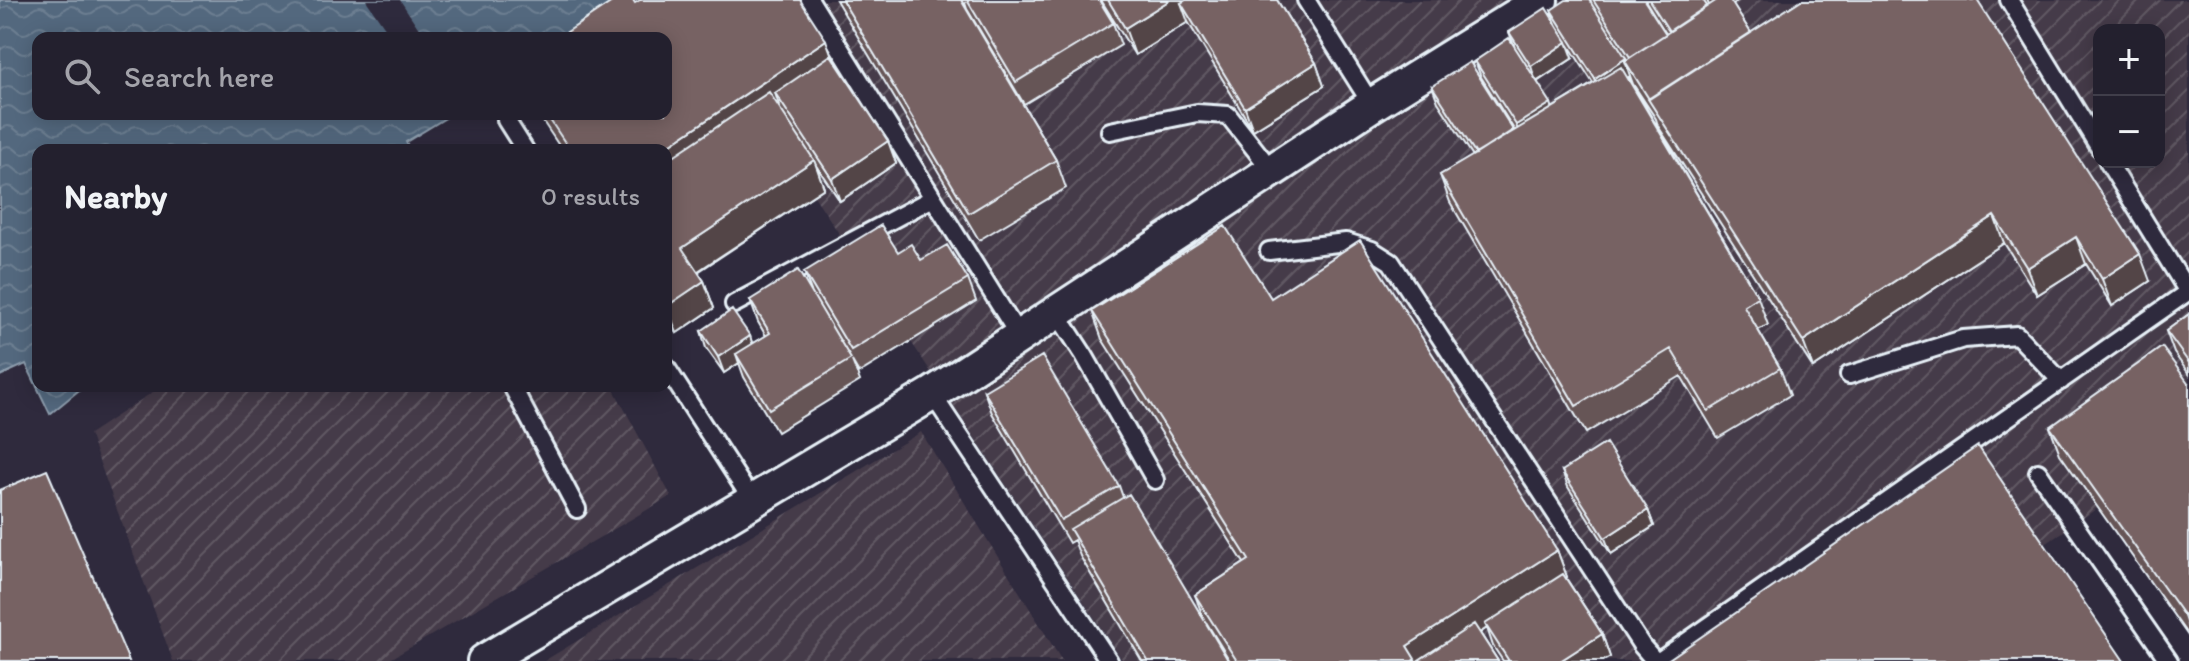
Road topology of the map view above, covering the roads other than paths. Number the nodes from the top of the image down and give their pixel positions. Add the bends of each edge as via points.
1 (810, 0) edge
2 (1306, 0) edge
3 (1541, 0) edge
4 (2009, 0) edge
5 (1372, 105) junction
6 (506, 120) dead end
7 (1110, 131) dead end
8 (2093, 137) edge
9 (521, 144) edge
10 (2112, 168) edge
11 (1272, 171) junction
12 (933, 198) junction
13 (1269, 251) dead end
14 (2189, 292) edge
15 (734, 304) dead end
16 (1056, 312) junction
17 (1019, 336) junction
18 (1849, 375) dead end
19 (672, 376) edge
20 (2061, 381) junction
21 (515, 392) edge
22 (932, 394) junction
23 (2038, 472) dead end
24 (1155, 480) dead end
25 (753, 502) junction
26 (577, 509) dead end
27 (484, 661) edge
28 (1109, 661) edge
29 (1657, 661) edge
30 (2169, 661) edge

1 - 12 lane
2 - 5 lane
3 - 5 street
4 - 8 lane
5 - 11 street
6 - 9 lane
7 - 11 lane via 1197,113 1228,115
10 - 14 lane
11 - 16 street
12 - 15 lane
12 - 17 lane
13 - 29 lane via 1346,242 1391,262
14 - 20 lane
16 - 17 street
16 - 24 lane
17 - 22 street
18 - 20 lane via 1963,339 2017,335
19 - 25 lane
20 - 29 lane
21 - 26 lane
22 - 25 street
22 - 28 lane
23 - 30 lane
25 - 27 street

